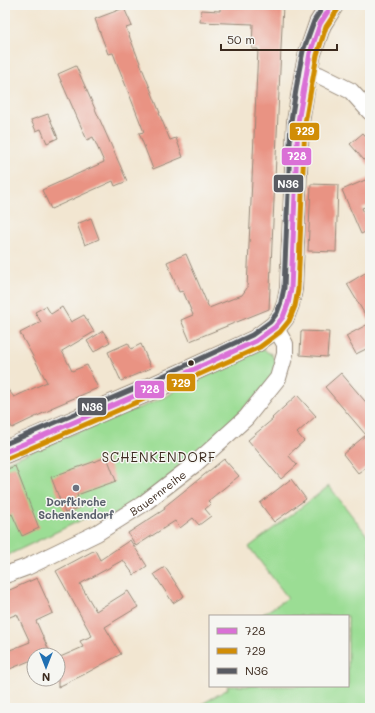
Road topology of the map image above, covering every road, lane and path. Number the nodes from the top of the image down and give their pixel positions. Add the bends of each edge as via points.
1 (332, 5) edge
2 (306, 72) junction
3 (370, 112) edge
4 (275, 328) junction
5 (5, 452) edge
6 (5, 575) edge

1 - 2 main road via 320,24
2 - 3 street via 319,75 351,91
2 - 4 main road via 298,122 290,289 288,304
4 - 5 main road via 256,341
4 - 6 street, Bauernreihe via 284,344 285,354 278,378 246,418 195,464 143,504 97,532 27,567

